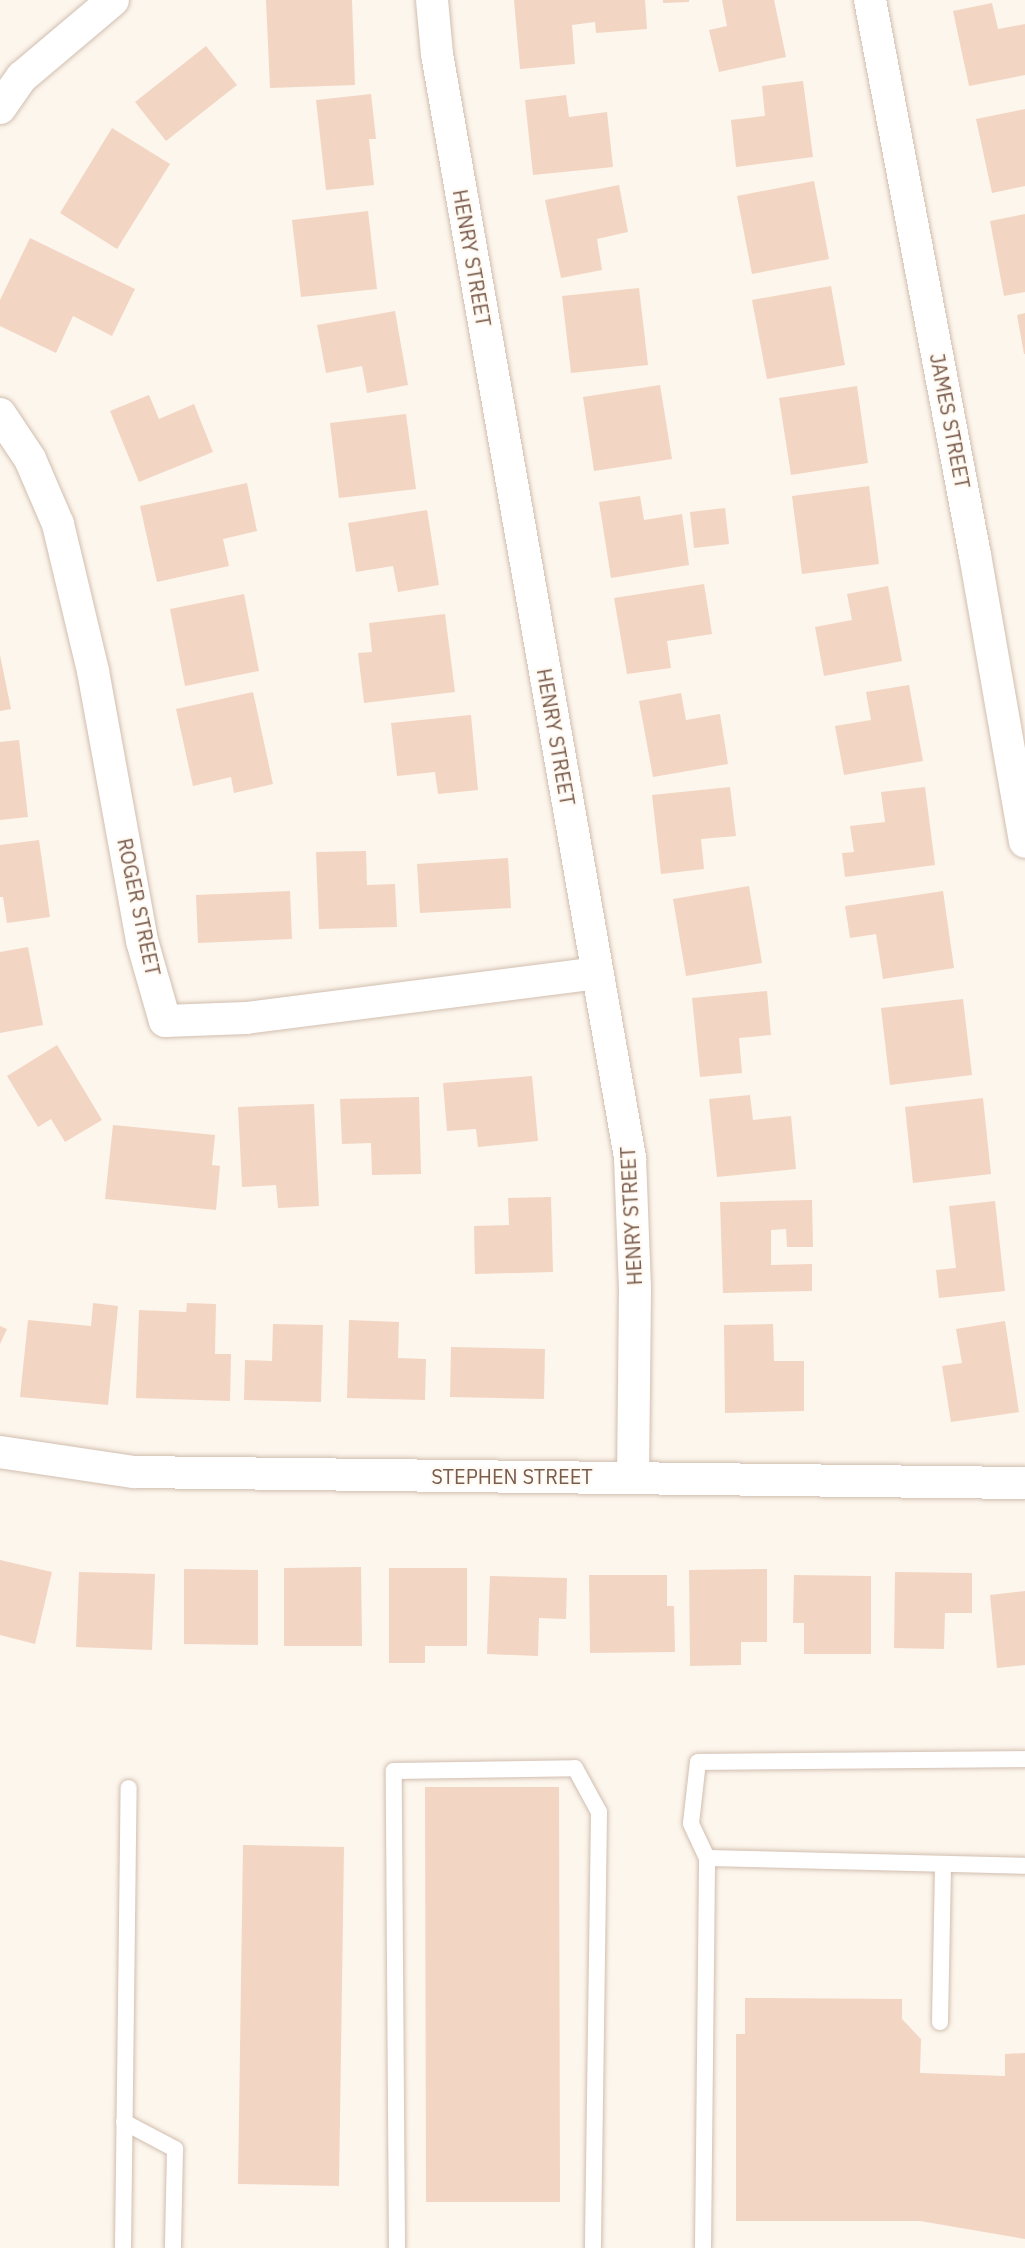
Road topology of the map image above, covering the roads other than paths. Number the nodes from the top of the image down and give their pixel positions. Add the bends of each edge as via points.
1 (113, 0) edge
2 (432, 0) edge
3 (870, 0) edge
4 (0, 108) edge
5 (0, 414) edge
6 (1025, 842) edge
7 (597, 973) junction
8 (0, 1452) edge
9 (633, 1477) junction
10 (1025, 1484) edge
11 (1025, 1759) edge
12 (129, 1788) dead end
13 (707, 1858) junction
14 (943, 1864) junction
15 (1025, 1866) edge
16 (940, 2022) dead end
17 (124, 2122) junction
18 (123, 2248) edge
19 (173, 2248) edge
20 (397, 2248) edge
21 (593, 2248) edge
22 (703, 2248) edge

1 - 4 street via 22,77
2 - 7 street, HENRY STREET via 437,54
3 - 6 street, JAMES STREET
5 - 7 street, ROGER STREET via 30,459 58,524 93,671 142,941 165,1021 246,1018
7 - 9 street, HENRY STREET via 630,1158 635,1289
8 - 9 street, STEPHEN STREET via 134,1472
9 - 10 street, STEPHEN STREET
11 - 13 lane via 698,1762 691,1823
12 - 17 lane
13 - 14 lane
13 - 22 lane
14 - 15 lane
14 - 16 lane
17 - 18 lane
17 - 19 lane via 175,2149
20 - 21 lane via 394,1772 575,1768 599,1812

